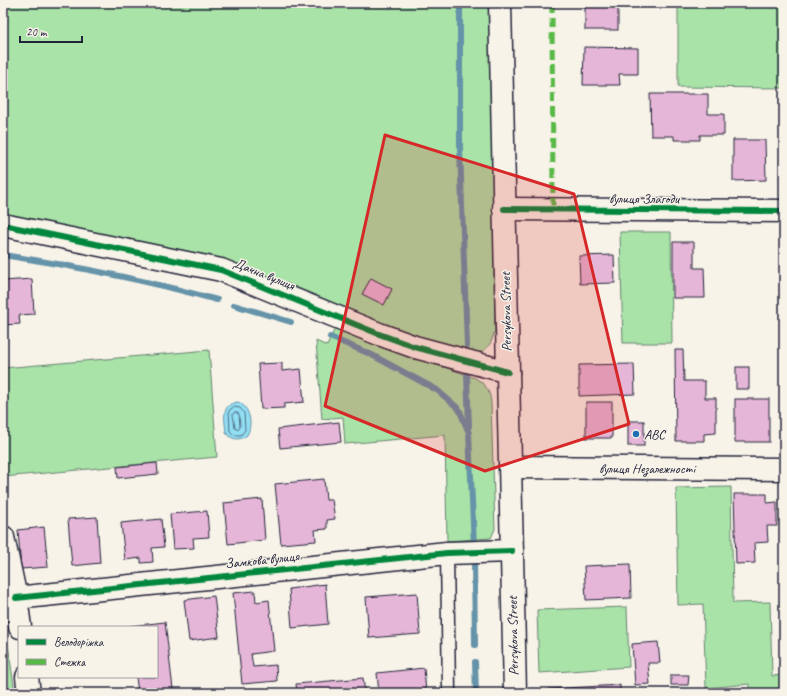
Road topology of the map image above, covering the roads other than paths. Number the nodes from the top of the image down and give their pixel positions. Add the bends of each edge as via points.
1 (500, 3) edge
2 (504, 209) junction
3 (784, 211) edge
4 (3, 225) edge
5 (508, 372) junction
6 (510, 467) junction
7 (784, 468) edge
8 (3, 536) edge
9 (512, 551) junction
10 (447, 553) junction
11 (16, 598) junction
12 (20, 626) edge
13 (27, 678) edge
14 (29, 693) edge
15 (449, 693) edge
16 (515, 693) edge

1 - 2 street, Persykova Street
2 - 3 street, вулиця Злагоди
2 - 5 street, Persykova Street
4 - 5 street, Дачна вулиця via 221,270 414,347
5 - 6 street, Persykova Street
6 - 7 street, вулиця Незалежності
6 - 9 street, Persykova Street
8 - 11 street
9 - 10 street, Замкова вулиця
9 - 16 street, Persykova Street
10 - 11 street, Замкова вулиця
10 - 15 lane
11 - 12 street
13 - 14 street

